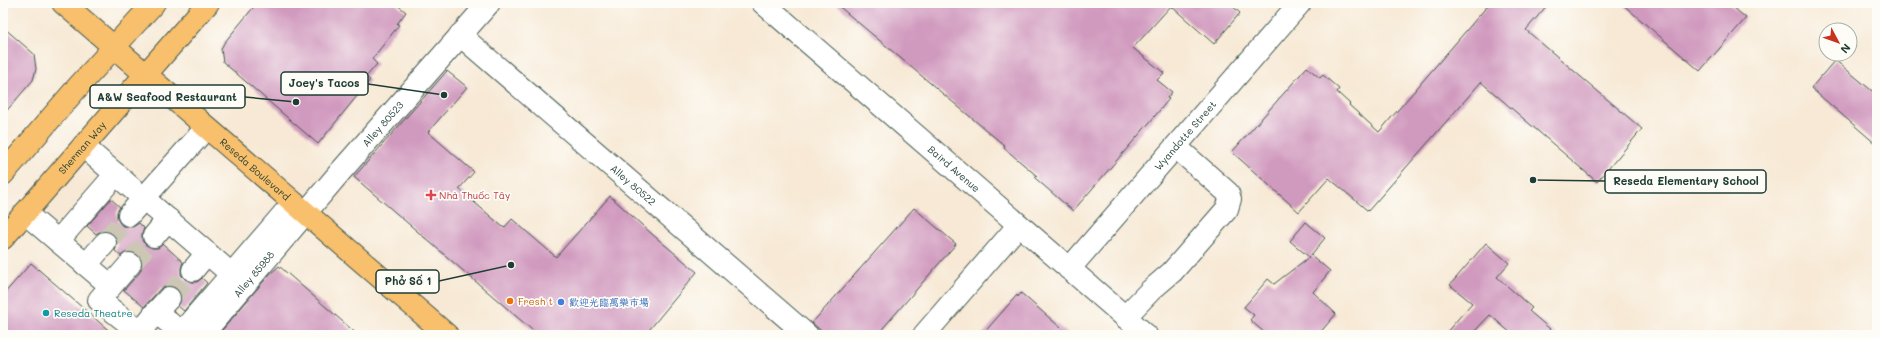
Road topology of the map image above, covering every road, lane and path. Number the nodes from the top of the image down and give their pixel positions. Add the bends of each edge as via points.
1 (63, 3) edge
2 (154, 3) edge
3 (208, 3) edge
4 (489, 3) edge
5 (763, 3) edge
6 (1300, 3) edge
7 (460, 35) junction
8 (114, 47) junction
9 (145, 75) junction
10 (206, 128) junction
11 (83, 146) junction
12 (1176, 147) junction
13 (3, 174) edge
14 (116, 174) junction
15 (144, 198) junction
16 (299, 208) junction
17 (25, 213) junction
18 (129, 215) tunnel mouth
19 (168, 219) junction
20 (1018, 226) junction
21 (154, 236) tunnel mouth
22 (3, 238) edge
23 (58, 241) junction
24 (105, 242) tunnel mouth
25 (207, 253) junction
26 (130, 264) tunnel mouth
27 (86, 265) junction
28 (1069, 269) junction
29 (193, 270) tunnel mouth
30 (238, 280) junction
31 (111, 286) junction
32 (1125, 317) junction
33 (189, 334) edge
34 (447, 335) edge
35 (807, 335) edge
36 (924, 335) edge
37 (1146, 335) edge

1 - 8 main road, Reseda Boulevard
2 - 8 main road
3 - 9 main road, Sherman Way
4 - 7 street, Alley 80523
5 - 20 street, Baird Avenue
6 - 12 street, Wyandotte Street
7 - 16 street, Alley 80523
7 - 35 street, Alley 80522
8 - 9 main road, Reseda Boulevard
8 - 13 main road
9 - 10 main road, Reseda Boulevard
9 - 11 main road, Sherman Way
10 - 15 street
10 - 16 main road, Reseda Boulevard
11 - 14 street
11 - 17 main road, Sherman Way
12 - 28 street, Wyandotte Street
12 - 32 street via 1228,193 1230,199 1226,209 1172,272
14 - 15 street
14 - 23 street
15 - 18 street
15 - 19 street
16 - 30 street, Alley 85988
16 - 34 main road, Reseda Boulevard
17 - 22 main road, Sherman Way
17 - 23 street
19 - 21 street
19 - 25 street
20 - 28 street, Baird Avenue
20 - 36 street
23 - 27 street
24 - 27 street
25 - 29 street
25 - 30 street
26 - 31 street
27 - 31 street
28 - 32 street, Baird Avenue
30 - 33 street, Alley 85988
31 - 33 street via 99,300 132,326 144,327 163,305
32 - 37 street, Baird Avenue

